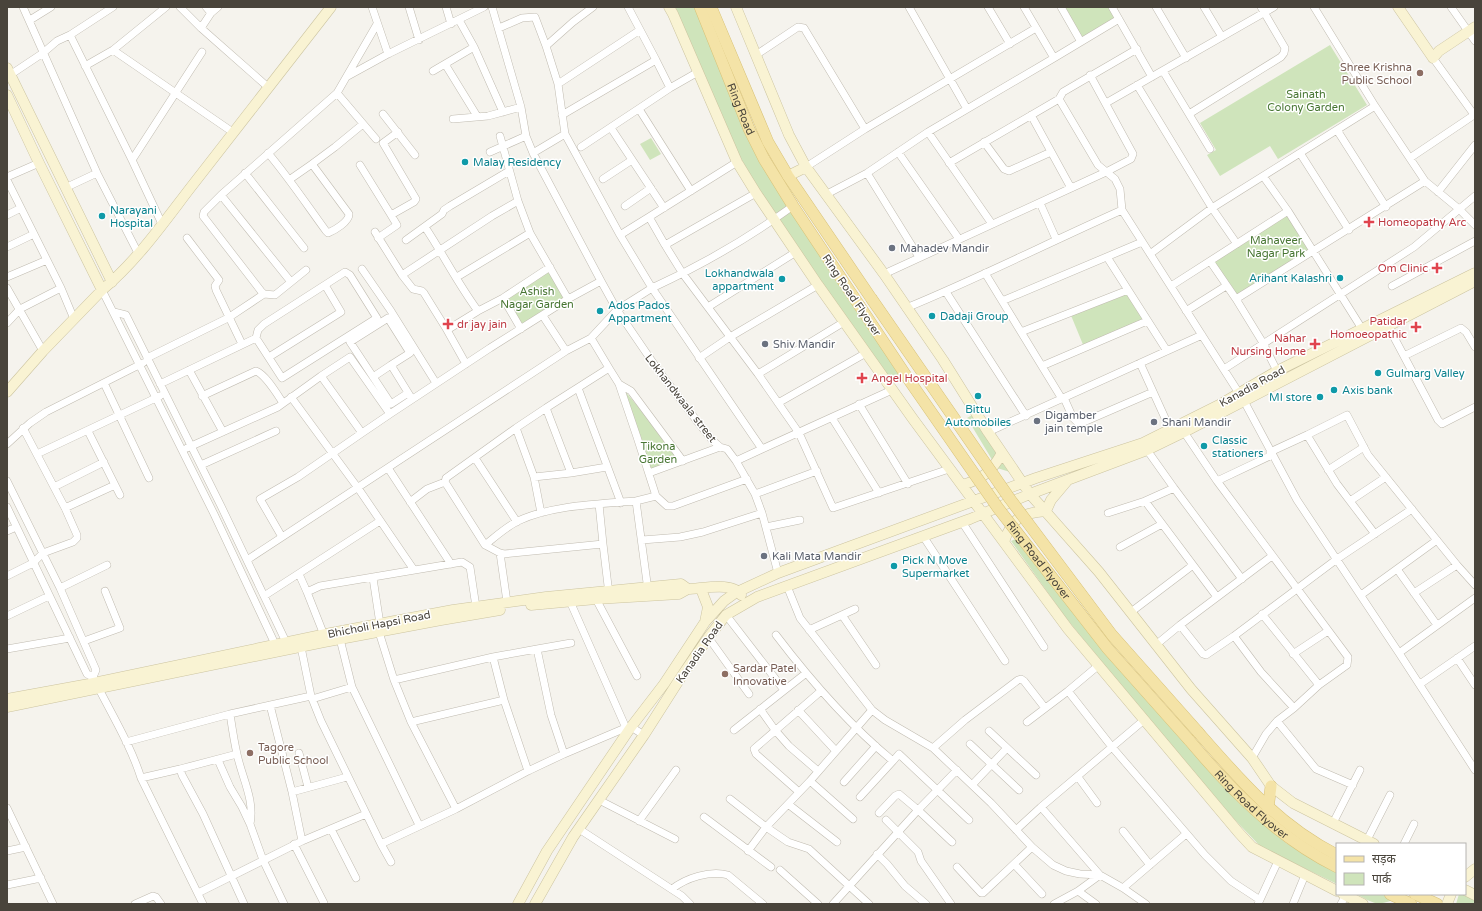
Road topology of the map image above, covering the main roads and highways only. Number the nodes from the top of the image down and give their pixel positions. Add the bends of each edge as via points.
1 (700, 7) edge
2 (711, 7) edge
3 (788, 176) joint
4 (793, 206) joint
5 (1271, 786) road end
6 (1268, 808) junction
7 (1336, 854) edge
8 (1336, 866) edge
9 (1392, 895) edge
10 (1417, 895) edge
11 (1406, 903) edge
12 (1437, 904) edge

1 - 4 main road, Ring Road via 752,135 768,167
2 - 3 main road, Ring Road via 768,142
3 - 6 main road, Ring Road Flyover, bridge via 1010,499 1112,635
4 - 8 main road, Ring Road Flyover, bridge via 998,508 1108,649 1239,796 1270,824
5 - 6 main road
6 - 7 main road via 1308,839
9 - 11 main road
10 - 12 main road

